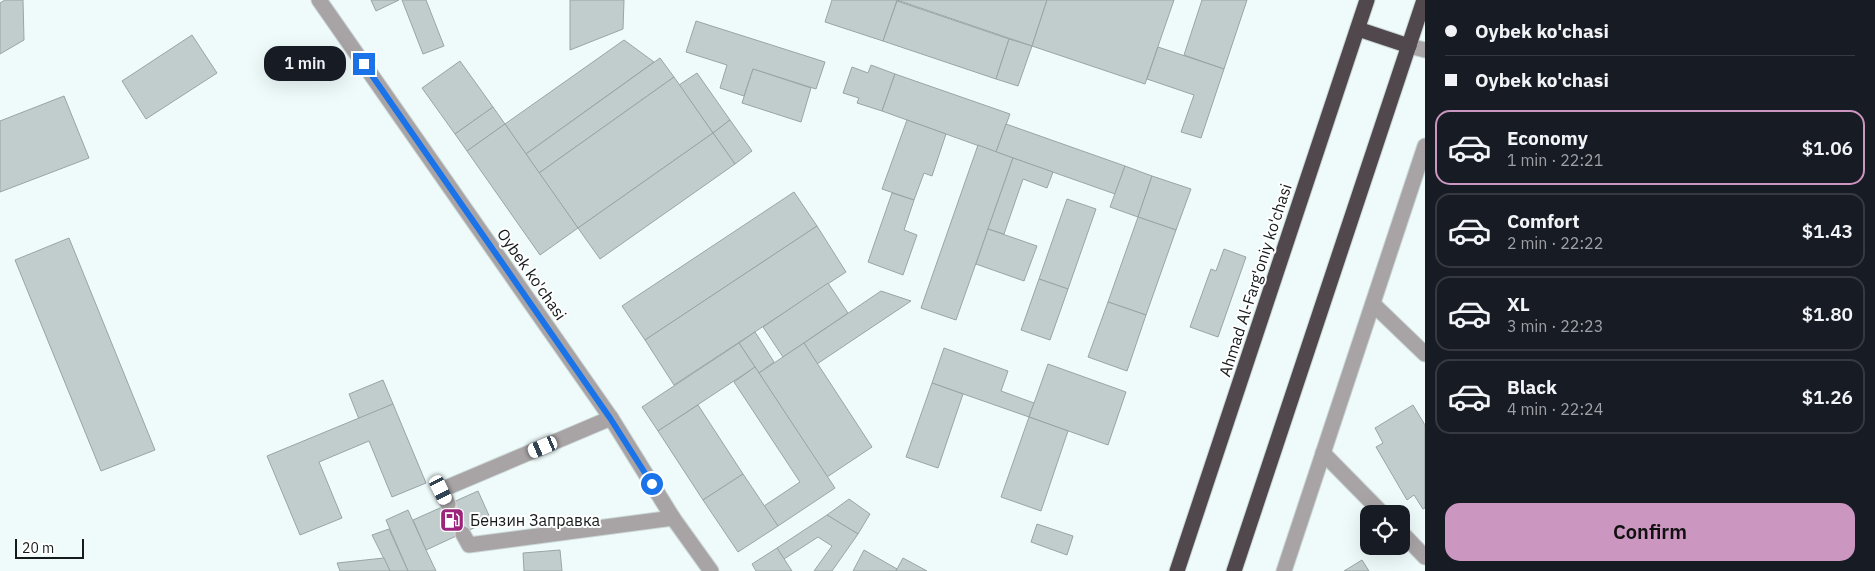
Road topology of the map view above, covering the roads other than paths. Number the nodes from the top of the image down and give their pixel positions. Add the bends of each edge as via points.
1 (319, 0) edge
2 (1367, 0) edge
3 (1424, 0) edge
4 (1358, 29) junction
5 (1409, 46) junction
6 (1425, 50) edge
7 (1425, 146) edge
8 (1372, 304) junction
9 (1425, 354) edge
10 (610, 418) junction
11 (1323, 453) junction
12 (448, 504) tunnel mouth
13 (1374, 505) edge
14 (673, 518) junction
15 (463, 534) tunnel mouth
16 (1410, 541) edge
17 (1425, 557) edge
18 (711, 571) edge
19 (1177, 571) edge
20 (1234, 571) edge
21 (1284, 571) edge

1 - 10 street, Oybek ko'chasi
2 - 4 highway, Ahmad Al-Farg'oniy ko'chasi
3 - 5 highway
4 - 5 highway
4 - 19 highway, Ahmad Al-Farg'oniy ko'chasi
5 - 6 street
5 - 20 highway
7 - 8 street
8 - 9 street
8 - 11 street
10 - 12 street via 441,490
10 - 14 street, Oybek ko'chasi
11 - 13 street
11 - 21 street
14 - 15 street via 469,545
14 - 18 street, Oybek ko'chasi
16 - 17 street

